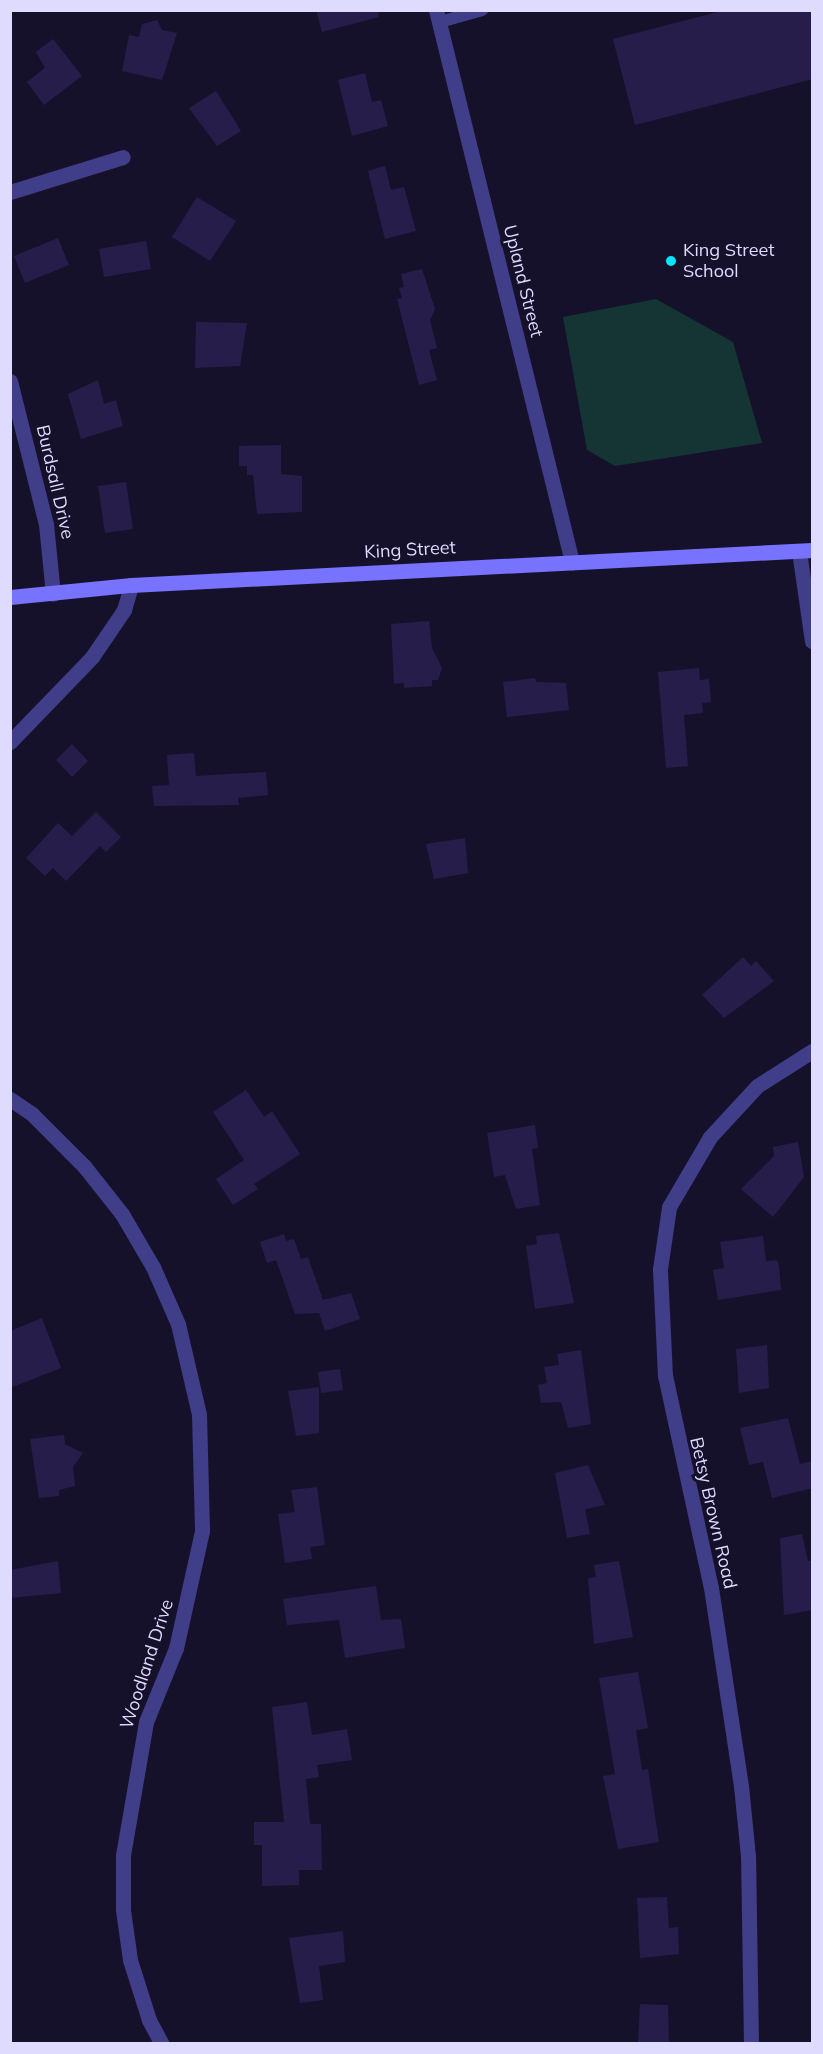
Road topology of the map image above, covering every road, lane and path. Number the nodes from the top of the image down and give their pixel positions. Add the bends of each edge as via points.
1 (482, 10) edge
2 (438, 16) edge
3 (123, 157) dead end
4 (10, 192) edge
5 (10, 381) edge
6 (806, 550) edge
7 (572, 562) junction
8 (131, 585) junction
9 (52, 594) junction
10 (10, 597) edge
11 (813, 641) edge
12 (10, 742) edge
13 (813, 1051) edge
14 (10, 1099) edge
15 (162, 2043) edge
16 (751, 2043) edge

1 - 2 lane
2 - 7 street, Upland Street
3 - 4 street
5 - 9 street, Burdsall Drive via 46,524
6 - 7 main road, King Street
6 - 11 street
7 - 8 main road, King Street
8 - 9 main road, King Street
8 - 12 street via 124,610 92,657
9 - 10 main road, King Street
13 - 16 street, Betsy Brown Road via 757,1086 710,1137 669,1207 660,1269 665,1376 711,1588 741,1786 748,1856
14 - 15 street, Woodland Drive via 32,1114 84,1166 122,1214 153,1268 178,1324 199,1414 202,1531 176,1648 146,1722 123,1855 123,1910 130,1960 149,2020

